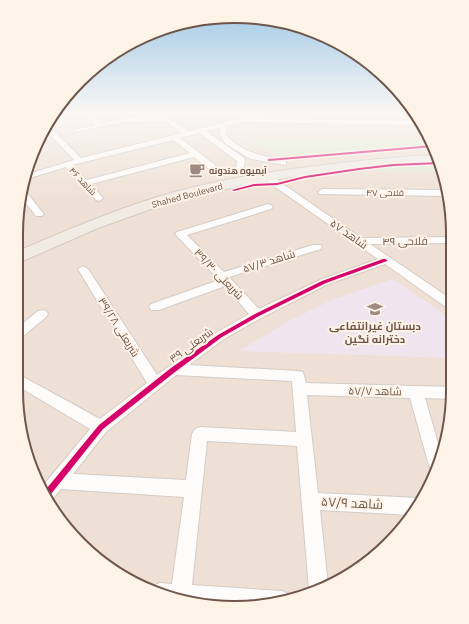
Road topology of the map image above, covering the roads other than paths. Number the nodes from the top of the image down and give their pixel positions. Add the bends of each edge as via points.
1 (62, 143) edge
2 (150, 143) edge
3 (182, 143) edge
4 (215, 143) edge
5 (231, 143) edge
6 (428, 150) edge
7 (196, 154) junction
8 (254, 157) junction
9 (432, 159) edge
10 (79, 161) junction
11 (282, 163) junction
12 (67, 164) junction
13 (241, 166) junction
14 (212, 167) dead end
15 (31, 176) edge
16 (267, 177) junction
17 (85, 183) junction
18 (322, 192) dead end
19 (442, 193) edge
20 (26, 198) edge
21 (99, 198) dead end
22 (268, 207) dead end
23 (39, 214) dead end
24 (446, 240) edge
25 (359, 241) junction
26 (23, 242) edge
27 (317, 247) dead end
28 (23, 255) edge
29 (385, 260) junction
30 (83, 270) dead end
31 (224, 279) junction
32 (446, 303) edge
33 (155, 307) dead end
34 (42, 314) dead end
35 (257, 315) junction
36 (23, 330) edge
37 (173, 370) junction
38 (23, 382) edge
39 (155, 384) junction
40 (299, 389) junction
41 (416, 392) junction
42 (446, 393) edge
43 (102, 427) junction
44 (305, 439) junction
45 (435, 458) edge
46 (56, 481) junction
47 (194, 489) junction
48 (49, 490) edge
49 (311, 501) junction
50 (410, 507) edge
51 (318, 583) edge
52 (181, 594) joint
53 (259, 599) edge

1 - 10 street
2 - 10 street
3 - 7 street
4 - 13 street
5 - 8 street
6 - 11 main road, Shahed Boulevard
7 - 14 street
7 - 17 street
8 - 11 street
8 - 13 street
9 - 16 main road, Shahed Boulevard via 405,160
10 - 12 street
11 - 13 main road, Shahed Boulevard
12 - 15 street
12 - 17 street, شاهد ۴۶
13 - 26 main road, Shahed Boulevard via 85,217
16 - 25 street, شاهد ۵۷
16 - 28 main road, Shahed Boulevard via 203,189 160,201 92,225
17 - 21 street, شاهد ۴۶
18 - 19 street, فلاحی ۴۷
20 - 23 street
22 - 31 street, شریعتی ۳۹/۳۰ via 180,234
24 - 25 street, فلاحی ۴۹
25 - 29 street, شاهد ۵۷
27 - 31 street, شاهد ۵۷/۳
29 - 32 street, شاهد ۵۷
29 - 35 street, شریعتی ۳۹ via 324,282
30 - 39 street, شریعتی ۳۹/۲۸
31 - 33 street, شاهد ۵۷/۳
31 - 35 street, شریعتی ۳۹/۳۰
34 - 36 street
35 - 37 street, شریعتی ۳۹ via 220,336
37 - 39 street, شریعتی ۳۹
37 - 40 street via 298,376
38 - 43 street
39 - 43 street, شریعتی ۳۹
40 - 41 street, شاهد ۵۷/۷
40 - 44 street
41 - 42 street, شاهد ۵۷/۷
41 - 45 street
43 - 46 street, شریعتی ۳۹
44 - 47 street via 200,434
44 - 49 street
46 - 47 street
46 - 48 street, شریعتی ۳۹
47 - 52 street
49 - 50 street, شاهد ۵۷/۹
49 - 51 street
52 - 53 street

